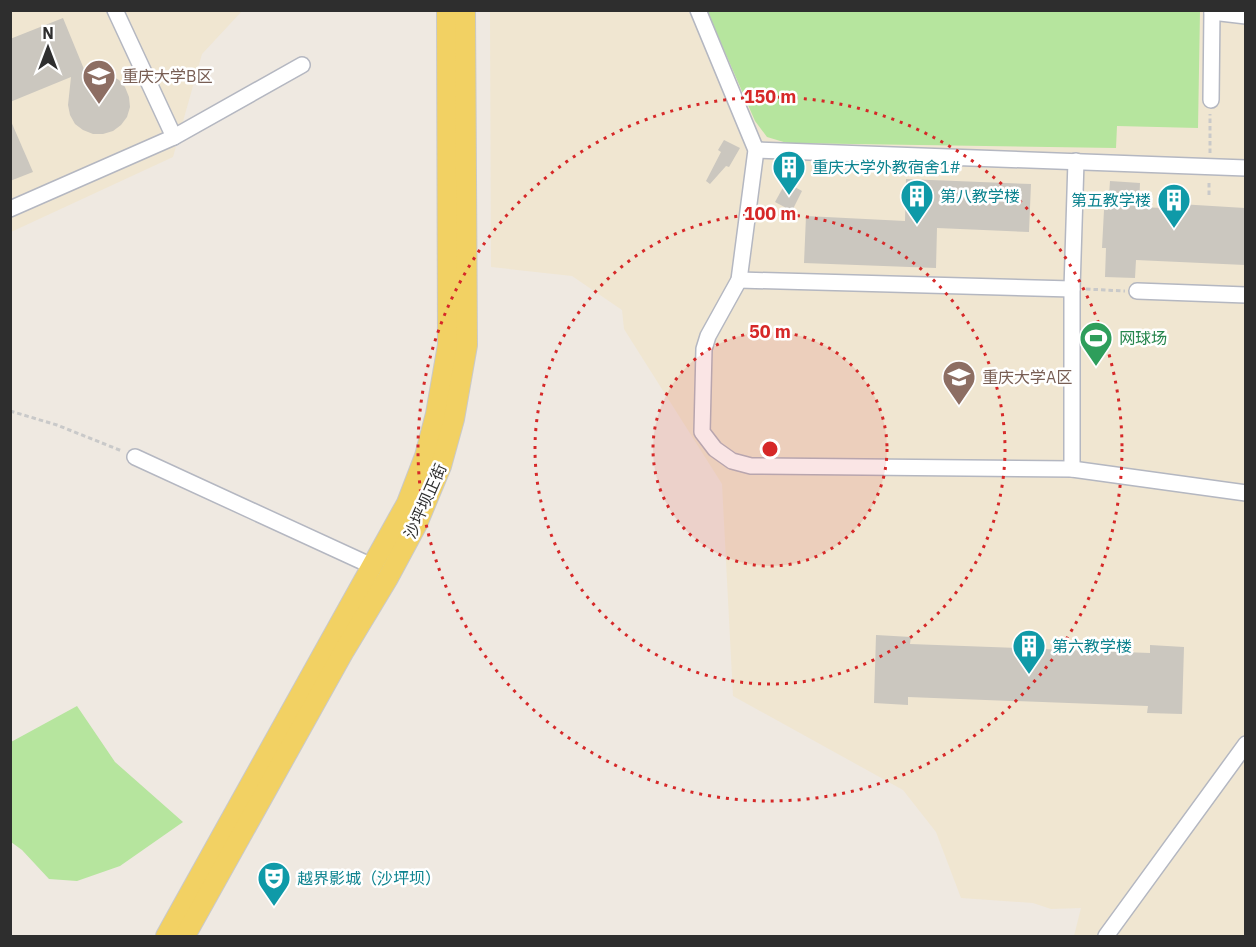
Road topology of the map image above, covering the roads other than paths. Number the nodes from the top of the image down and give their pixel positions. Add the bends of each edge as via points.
1 (115, 10) edge
2 (447, 10) edge
3 (465, 10) edge
4 (698, 10) edge
5 (1212, 11) edge
6 (1245, 16) edge
7 (302, 65) dead end
8 (1211, 100) road end
9 (174, 137) junction
10 (756, 150) junction
11 (1076, 161) junction
12 (1245, 168) edge
13 (10, 209) edge
14 (739, 280) junction
15 (1072, 289) junction
16 (1137, 291) road end
17 (1245, 295) edge
18 (135, 457) road end
19 (1072, 469) junction
20 (1245, 494) edge
21 (372, 566) junction
22 (1245, 744) edge
23 (166, 936) edge
24 (185, 936) edge
25 (1106, 936) edge

1 - 9 street
2 - 21 main road, 沙坪坝正街 via 448,345 424,456 406,503
3 - 24 main road, 沙坪坝正街 via 467,345 441,466 393,569
4 - 10 street
5 - 6 street
5 - 8 street
7 - 9 street
9 - 13 street
10 - 11 street
10 - 14 street
11 - 12 street
11 - 15 street
14 - 15 street
14 - 19 street via 704,350 702,432 715,449 732,460 751,466
15 - 19 street
16 - 17 street
18 - 21 street
19 - 20 street
21 - 23 main road, 沙坪坝正街
22 - 25 street

